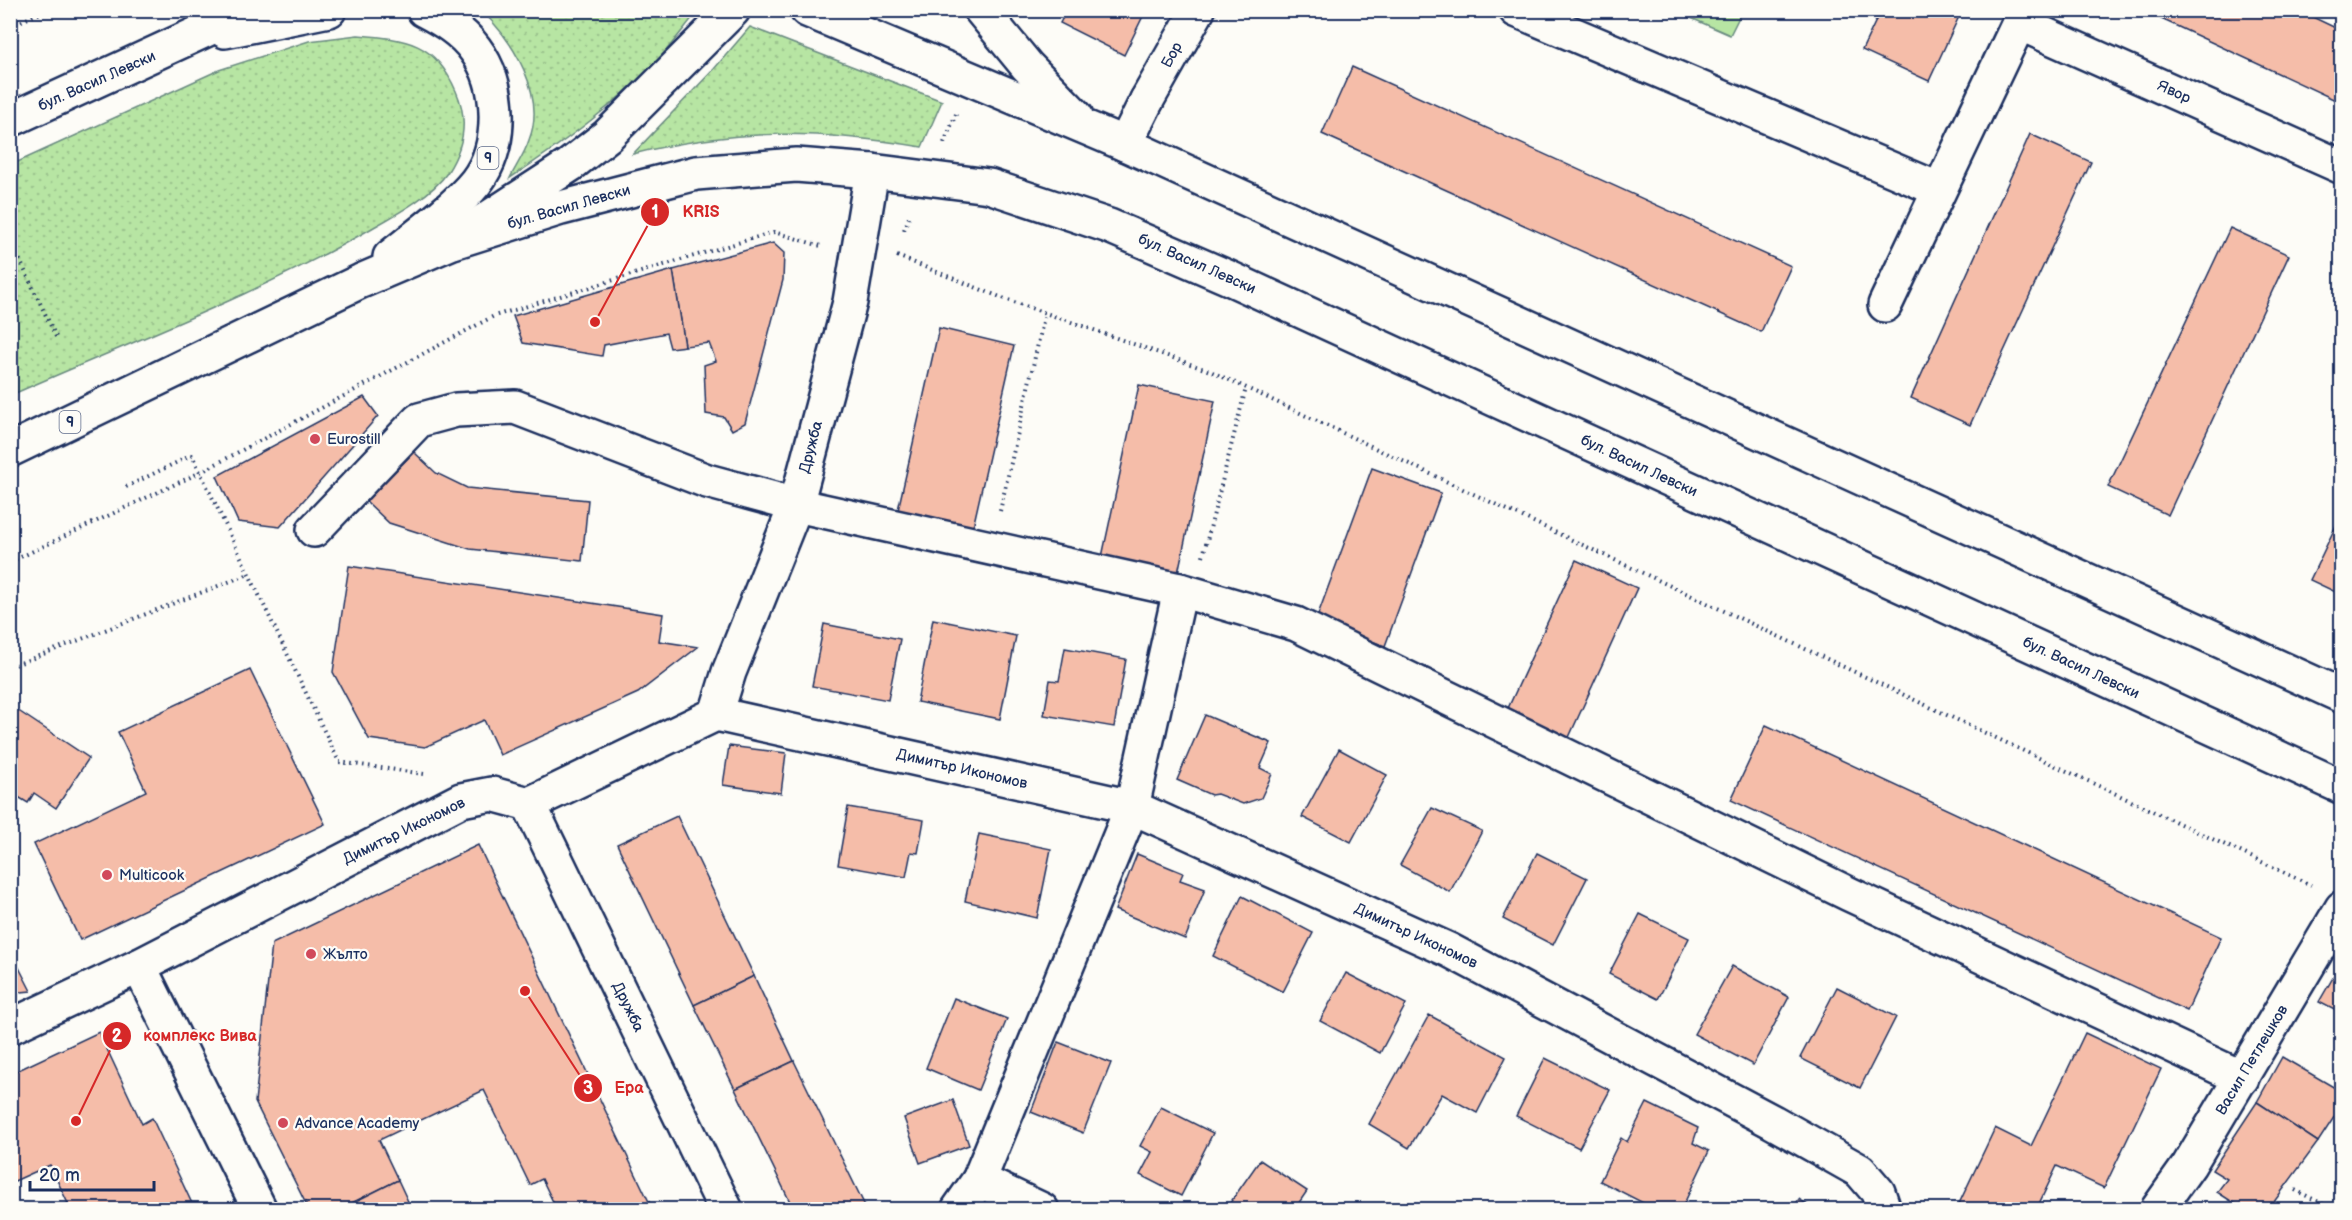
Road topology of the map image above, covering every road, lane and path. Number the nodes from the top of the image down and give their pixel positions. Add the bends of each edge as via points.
1 (47, 10) edge
2 (249, 10) edge
3 (329, 10) edge
4 (424, 10) edge
5 (733, 10) edge
6 (807, 10) edge
7 (981, 10) edge
8 (1198, 10) edge
9 (1516, 10) edge
10 (2022, 17) edge
11 (10, 26) edge
12 (191, 38) junction
13 (971, 78) junction
14 (10, 120) edge
15 (1088, 128) junction
16 (1125, 144) junction
17 (2342, 167) edge
18 (873, 171) junction
19 (930, 178) junction
20 (1938, 189) junction
21 (902, 236) dead end
22 (450, 243) junction
23 (899, 246) dead end
24 (858, 251) junction
25 (17, 254) dead end
26 (897, 256) junction
27 (361, 281) junction
28 (1885, 305) dead end
29 (1045, 313) junction
30 (57, 339) dead end
31 (1246, 388) junction
32 (10, 450) edge
33 (201, 472) junction
34 (126, 487) dead end
35 (796, 505) junction
36 (314, 530) dead end
37 (992, 549) junction
38 (10, 562) edge
39 (249, 574) junction
40 (1187, 592) junction
41 (10, 667) edge
42 (2342, 696) edge
43 (716, 714) junction
44 (2342, 787) edge
45 (461, 800) junction
46 (529, 804) junction
47 (1132, 807) junction
48 (2331, 898) edge
49 (138, 966) junction
50 (10, 1027) edge
51 (2242, 1078) junction
52 (979, 1180) junction
53 (2295, 1190) dead end
54 (260, 1209) edge
55 (726, 1209) edge
56 (958, 1209) edge
57 (1042, 1209) edge
58 (1884, 1209) edge
59 (2157, 1209) edge
60 (2335, 1209) edge

1 - 11 path
2 - 12 main road, бул. Васил Левски
3 - 12 main road
4 - 27 main road, 9 via 447,22 475,49 492,83 496,126 492,151 476,182
5 - 22 main road via 607,136 570,165
6 - 13 main road
7 - 15 main road via 1027,66
8 - 16 main road, Бор
9 - 20 main road
10 - 17 main road, Явор
10 - 20 main road
12 - 14 main road, бул. Васил Левски
13 - 15 main road
13 - 19 path
15 - 16 main road
16 - 42 main road
18 - 19 main road, бул. Васил Левски
18 - 22 main road, бул. Васил Левски via 796,165 696,173
18 - 24 main road, Дружба
19 - 21 path
19 - 44 main road, бул. Васил Левски via 989,186 1109,226
20 - 28 main road
22 - 27 main road, бул. Васил Левски
23 - 26 path
24 - 26 path
24 - 33 path via 825,248 774,232 494,316
24 - 35 main road, Дружба via 850,302
25 - 30 path
26 - 29 path
27 - 32 main road, бул. Васил Левски / 9
29 - 31 path via 1210,371
29 - 37 path
31 - 40 path
31 - 48 path
33 - 34 path via 192,455
33 - 38 path
33 - 39 path
35 - 36 main road via 707,481 515,407 456,411 419,420
35 - 37 main road
35 - 43 main road, Дружба
37 - 40 main road
39 - 41 path
39 - 45 path via 339,762 430,775
40 - 47 main road
40 - 51 main road via 1296,624 1839,889
43 - 46 main road
43 - 47 main road, Димитър Икономов
45 - 46 main road, Димитър Икономов via 492,794
45 - 49 main road, Димитър Икономов
46 - 55 main road, Дружба
47 - 52 main road
47 - 58 main road, Димитър Икономов via 1449,950 1773,1122 1860,1171 1878,1192
48 - 51 main road, Васил Петлешков
49 - 50 main road, Димитър Икономов
49 - 54 main road
51 - 59 main road, Васил Петлешков
52 - 56 main road
52 - 57 main road
53 - 60 path

